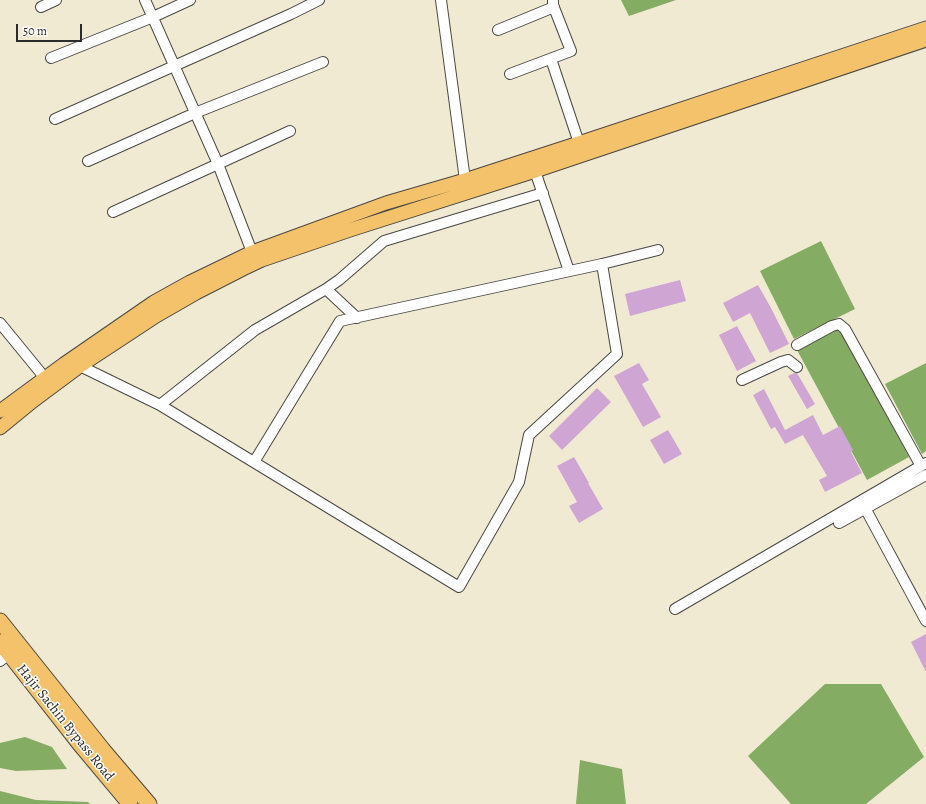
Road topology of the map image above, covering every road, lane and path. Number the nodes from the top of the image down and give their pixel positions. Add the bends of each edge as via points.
1 (56, 0) edge
2 (145, 0) edge
3 (190, 0) edge
4 (319, 0) edge
5 (441, 0) edge
6 (553, 4) edge
7 (41, 7) dead end
8 (152, 17) junction
9 (926, 28) edge
10 (498, 30) dead end
11 (926, 40) edge
12 (871, 52) junction
13 (51, 58) dead end
14 (551, 59) junction
15 (323, 62) dead end
16 (175, 66) junction
17 (510, 74) dead end
18 (195, 113) junction
19 (55, 119) dead end
20 (290, 131) dead end
21 (580, 143) junction
22 (88, 161) dead end
23 (218, 164) junction
24 (535, 170) junction
25 (465, 180) junction
26 (543, 193) junction
27 (113, 212) dead end
28 (658, 250) dead end
29 (252, 252) junction
30 (602, 264) junction
31 (569, 271) junction
32 (326, 289) junction
33 (357, 318) junction
34 (0, 323) edge
35 (797, 345) dead end
36 (80, 366) junction
37 (797, 366) dead end
38 (45, 378) junction
39 (742, 380) dead end
40 (160, 405) junction
41 (0, 411) edge
42 (0, 428) edge
43 (254, 462) junction
44 (924, 468) edge
45 (865, 508) junction
46 (839, 523) dead end
47 (675, 609) dead end
48 (0, 621) edge
49 (926, 621) edge
50 (0, 642) edge
51 (5, 658) edge
52 (130, 804) edge
53 (149, 804) edge

1 - 7 street
2 - 8 street
3 - 8 street
4 - 16 street
5 - 25 street
6 - 10 street
6 - 14 street via 571,52
8 - 13 street
8 - 16 street
9 - 12 main road
11 - 12 main road
12 - 21 main road
12 - 24 main road
14 - 17 street
14 - 21 street
15 - 18 street
16 - 18 street
16 - 19 street
18 - 22 street
18 - 23 street
20 - 23 street
21 - 25 main road
23 - 27 street
23 - 29 street
24 - 26 street
24 - 36 main road via 262,260 156,316
25 - 29 main road via 386,203
26 - 31 street
26 - 32 street via 384,241
28 - 30 street
29 - 38 main road via 154,302
30 - 31 street
30 - 43 street via 617,354 529,435 520,482 459,587
31 - 33 street
32 - 33 street
32 - 40 street via 256,330
33 - 43 street via 340,321
34 - 38 street
35 - 44 street via 832,326 839,324 845,329
36 - 40 street
36 - 42 main road
37 - 39 street via 788,360 784,361
38 - 41 main road
40 - 43 street
44 - 45 street
44 - 47 street
45 - 46 street
45 - 49 street
48 - 53 highway
50 - 51 highway, Hajir Sachin Bypass Road
51 - 52 highway, Hajir Sachin Bypass Road

